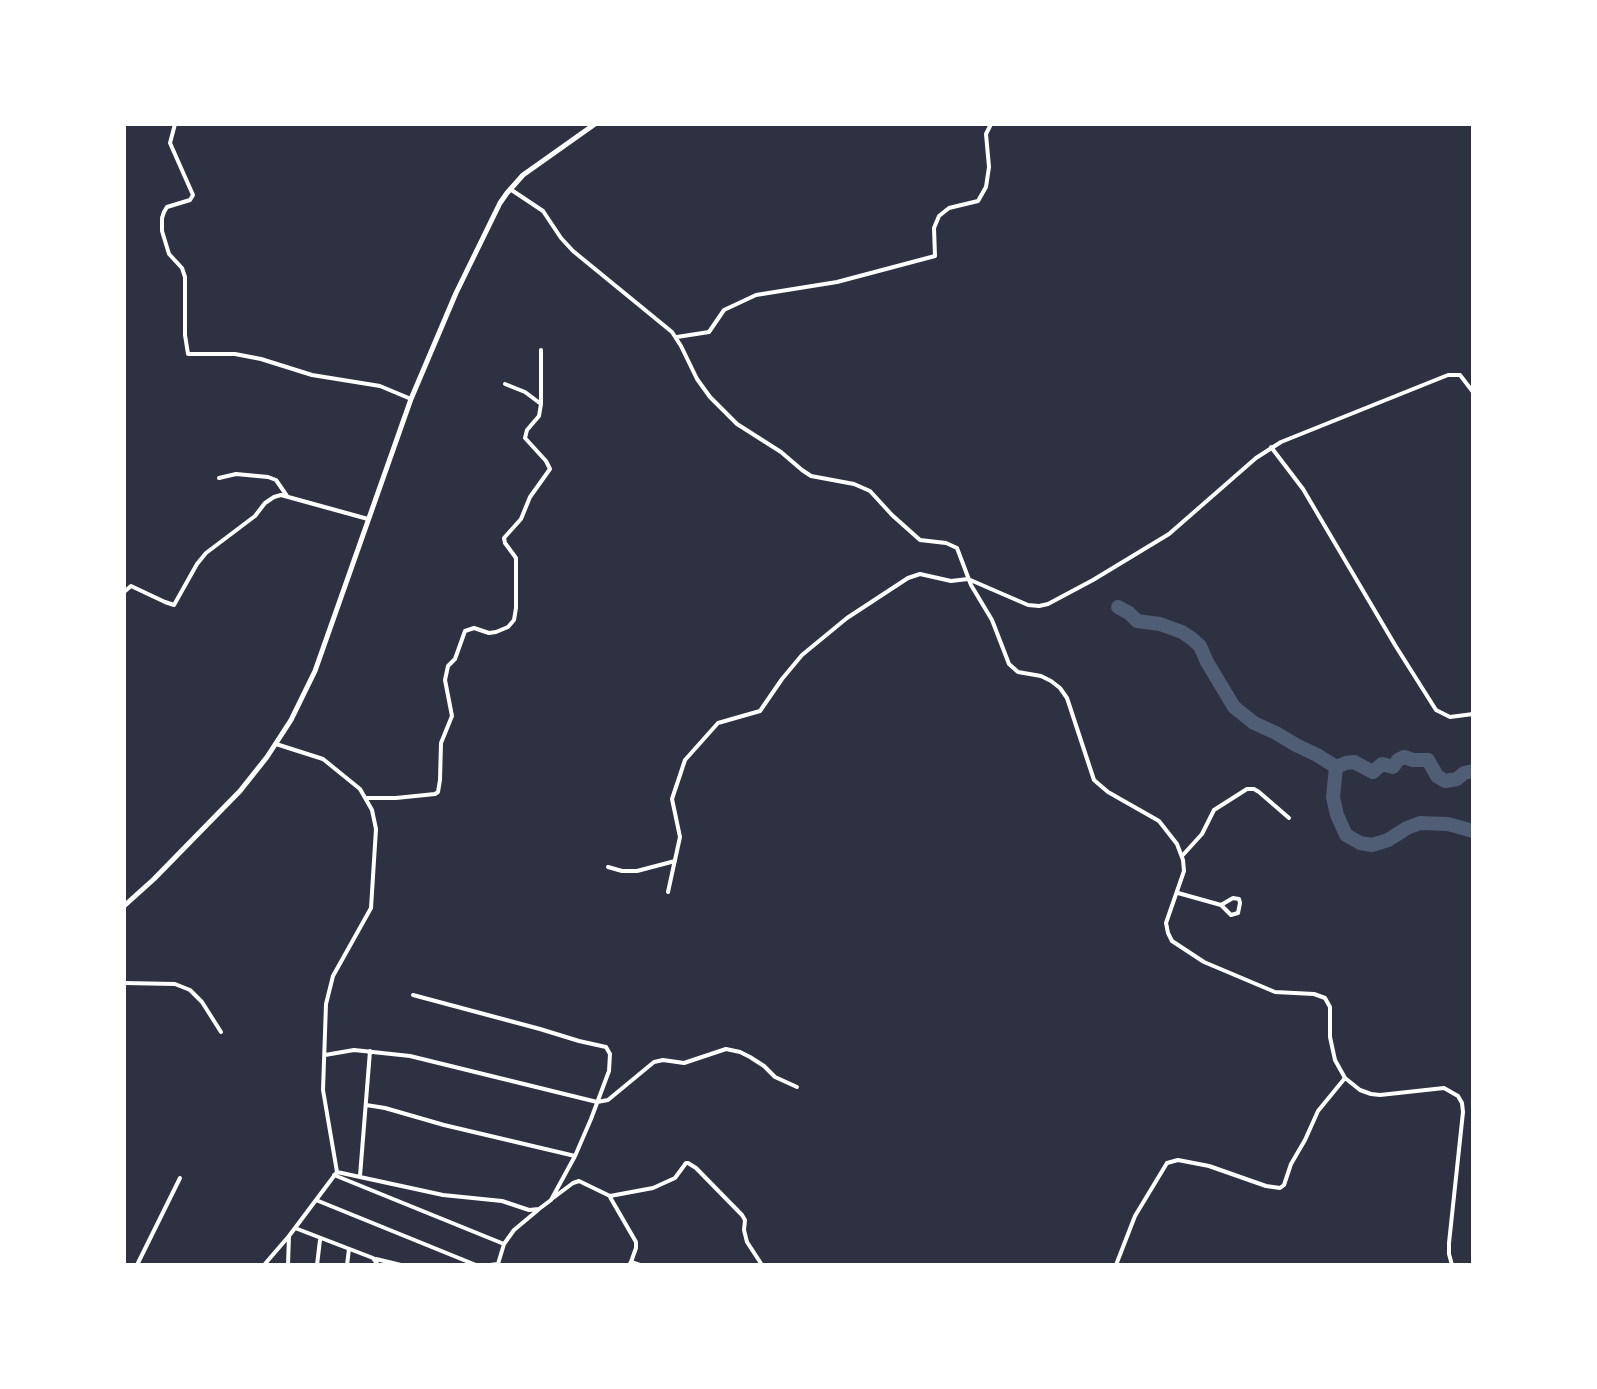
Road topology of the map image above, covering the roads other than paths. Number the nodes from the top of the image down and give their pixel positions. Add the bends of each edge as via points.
1 (175, 124) edge
2 (595, 124) edge
3 (991, 124) edge
4 (510, 189) junction
5 (677, 337) junction
6 (541, 350) dead end
7 (505, 384) dead end
8 (1473, 392) edge
9 (411, 399) junction
10 (541, 404) junction
11 (1271, 447) junction
12 (219, 478) dead end
13 (287, 496) junction
14 (368, 519) junction
15 (968, 579) junction
16 (124, 592) edge
17 (1473, 714) edge
18 (276, 744) junction
19 (367, 798) junction
20 (1289, 818) dead end
21 (1182, 856) junction
22 (675, 861) junction
23 (608, 867) dead end
24 (668, 892) dead end
25 (1178, 893) junction
26 (1221, 905) junction
27 (124, 906) edge
28 (124, 983) edge
29 (413, 995) dead end
30 (221, 1032) dead end
31 (370, 1051) junction
32 (325, 1055) junction
33 (1345, 1078) junction
34 (797, 1087) dead end
35 (597, 1102) junction
36 (366, 1105) junction
37 (575, 1156) junction
38 (335, 1173) junction
39 (360, 1177) junction
40 (180, 1178) dead end
41 (610, 1196) junction
42 (316, 1200) junction
43 (551, 1200) junction
44 (539, 1209) junction
45 (295, 1228) junction
46 (289, 1236) junction
47 (320, 1238) junction
48 (504, 1244) junction
49 (349, 1249) junction
50 (373, 1258) junction
51 (630, 1264) edge
52 (137, 1265) edge
53 (264, 1265) edge
54 (288, 1265) edge
55 (317, 1265) edge
56 (347, 1265) edge
57 (378, 1265) edge
58 (401, 1265) edge
59 (476, 1265) edge
60 (490, 1265) edge
61 (640, 1265) edge
62 (762, 1265) edge
63 (1116, 1265) edge
64 (1452, 1265) edge

1 - 9 street via 170,143 193,195 167,207 162,231 169,254 185,277 188,354 261,359 312,375 380,386
2 - 4 street
3 - 5 street via 986,136 986,187 978,201 939,216 935,256 851,279 756,295 725,308 706,334
4 - 5 street via 543,211 573,251
4 - 9 street via 456,293
5 - 15 street via 697,379 737,424 811,476 870,491 920,540 954,546
6 - 10 street
7 - 10 street
8 - 11 street via 1460,375 1448,375
9 - 14 street
10 - 19 street via 525,438 550,469 504,538 516,558 514,620 496,632 465,631 448,666 445,680 452,716 441,743 439,790 432,795
11 - 15 street via 1169,534 1048,604 1028,605
11 - 17 street via 1303,489 1436,710 1450,717
12 - 13 street via 268,477
13 - 14 street
13 - 16 street via 265,503 213,547 174,605 131,586
14 - 18 street via 315,671
15 - 21 street via 1009,664 1018,672 1051,681 1067,698 1094,780 1159,821
15 - 22 street via 920,574 908,578 802,655 760,711 716,725 683,763 672,796 680,831
18 - 19 street via 323,759
18 - 27 street via 232,800
19 - 32 street via 376,829 373,897 333,976 326,1004
20 - 21 street via 1259,792 1247,789 1214,810
21 - 25 street
22 - 23 street via 637,871
22 - 24 street
25 - 26 street
25 - 33 street via 1166,923 1169,938 1177,945 1275,992 1327,1000 1332,1051
26 - 26 street via 1234,916 1240,903 1233,898
28 - 30 street via 175,984 190,990
29 - 35 street via 606,1047 609,1071
31 - 32 street
31 - 35 street
31 - 36 street
32 - 38 street via 325,1103
33 - 63 street via 1318,1111 1280,1188 1209,1166 1167,1163 1135,1216
33 - 64 street via 1371,1094 1440,1088 1460,1099 1449,1243
34 - 35 street via 726,1049 684,1063 659,1060 608,1100
35 - 37 street
36 - 37 street
36 - 39 street
37 - 43 street
38 - 39 street
38 - 42 street
38 - 48 street
39 - 44 street
40 - 52 street
41 - 43 street via 579,1181
41 - 51 street via 636,1242
41 - 62 street via 667,1183 690,1164 742,1215 747,1242
42 - 45 street
42 - 59 street
43 - 44 street
44 - 48 street
45 - 46 street
45 - 47 street
46 - 53 street
46 - 54 street
47 - 49 street
47 - 55 street
48 - 60 street via 498,1264
49 - 50 street
49 - 56 street
50 - 57 street
50 - 58 street
51 - 61 street

